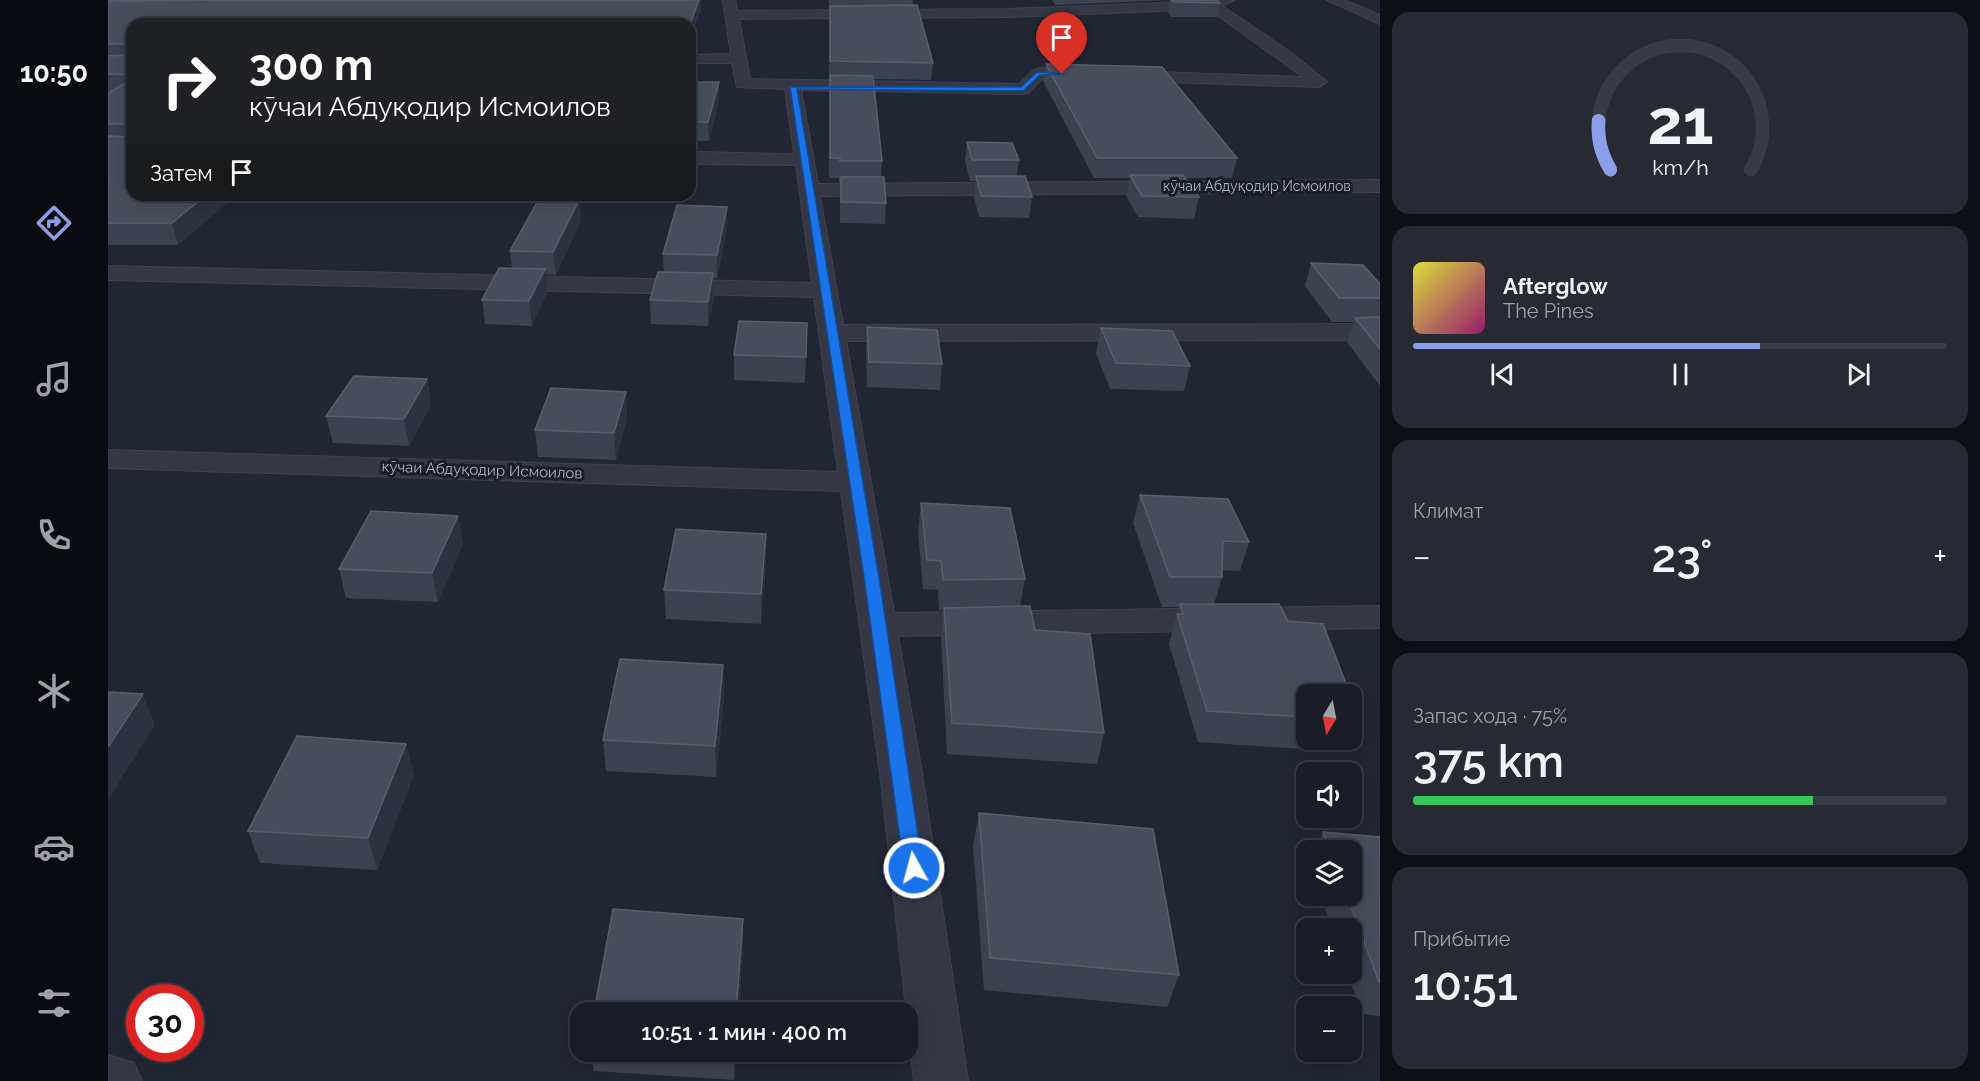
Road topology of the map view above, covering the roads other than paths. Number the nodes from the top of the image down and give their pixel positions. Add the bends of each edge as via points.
1 (1228, 0) edge
2 (1333, 0) edge
3 (727, 5) edge
4 (1212, 5) junction
5 (1380, 20) edge
6 (739, 58) junction
7 (696, 59) edge
8 (793, 87) junction
9 (696, 159) edge
10 (808, 175) junction
11 (1380, 186) edge
12 (108, 273) edge
13 (827, 290) junction
14 (1380, 332) edge
15 (833, 333) junction
16 (108, 459) edge
17 (857, 482) junction
18 (1380, 617) edge
19 (879, 625) junction
20 (108, 1080) edge
21 (115, 1081) edge
22 (941, 1081) edge

1 - 4 street
2 - 5 street
3 - 4 street via 1008,13
3 - 6 street
4 - 8 street via 1319,82 1039,73 1023,89
6 - 7 street
6 - 8 street via 743,84
8 - 10 street
9 - 10 street, кӯчаи Абдуқодир Исмоилов
10 - 11 street, кӯчаи Абдуқодир Исмоилов
10 - 13 street
12 - 13 street
13 - 15 street
14 - 15 street
15 - 17 street
16 - 17 street, кӯчаи Абдуқодир Исмоилов
17 - 19 street
18 - 19 street
19 - 22 street
20 - 21 street

